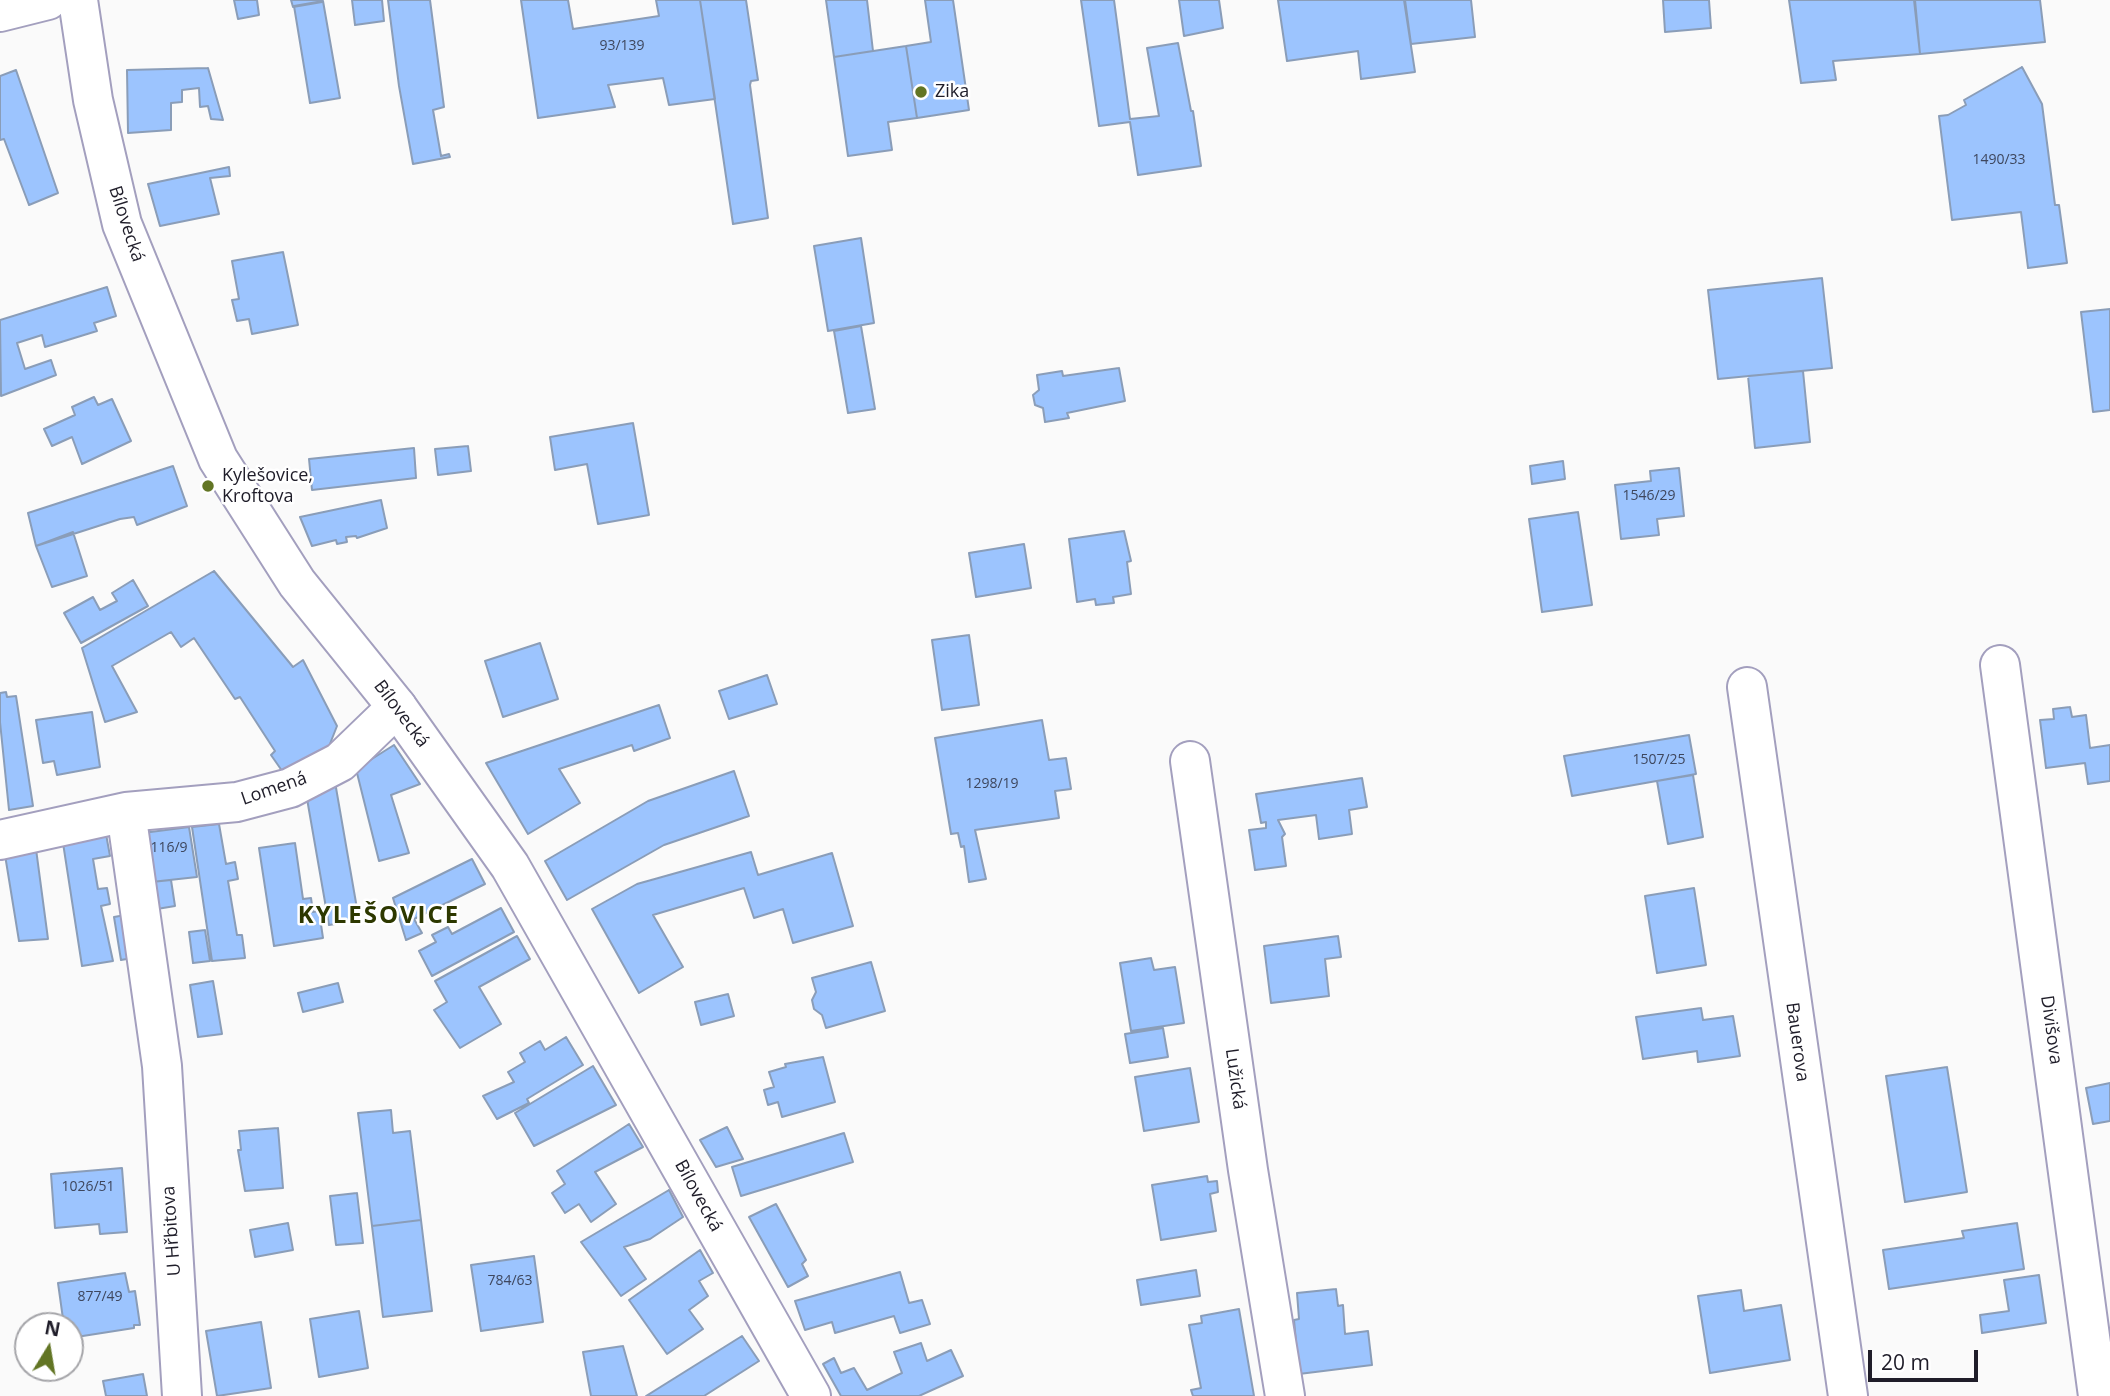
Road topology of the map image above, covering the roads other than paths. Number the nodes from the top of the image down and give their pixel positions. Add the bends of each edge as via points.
1 (48, 0) edge
2 (78, 0) edge
3 (0, 12) edge
4 (2000, 665) dead end
5 (1747, 687) dead end
6 (397, 707) junction
7 (1190, 761) dead end
8 (125, 812) junction
9 (0, 840) edge
10 (182, 1396) edge
11 (811, 1396) edge
12 (1285, 1396) edge
13 (1848, 1396) edge
14 (2098, 1396) edge

1 - 3 street
2 - 6 street, Bílovecká via 93,100 122,224 218,459 297,583
4 - 14 street, Divišova
5 - 13 street, Bauerova
6 - 8 street, Lomená via 341,762 290,788 237,802
6 - 11 street, Bílovecká via 510,866
7 - 12 street, Lužická
8 - 9 street, Lomená
8 - 10 street, U Hřbitova via 162,1066

